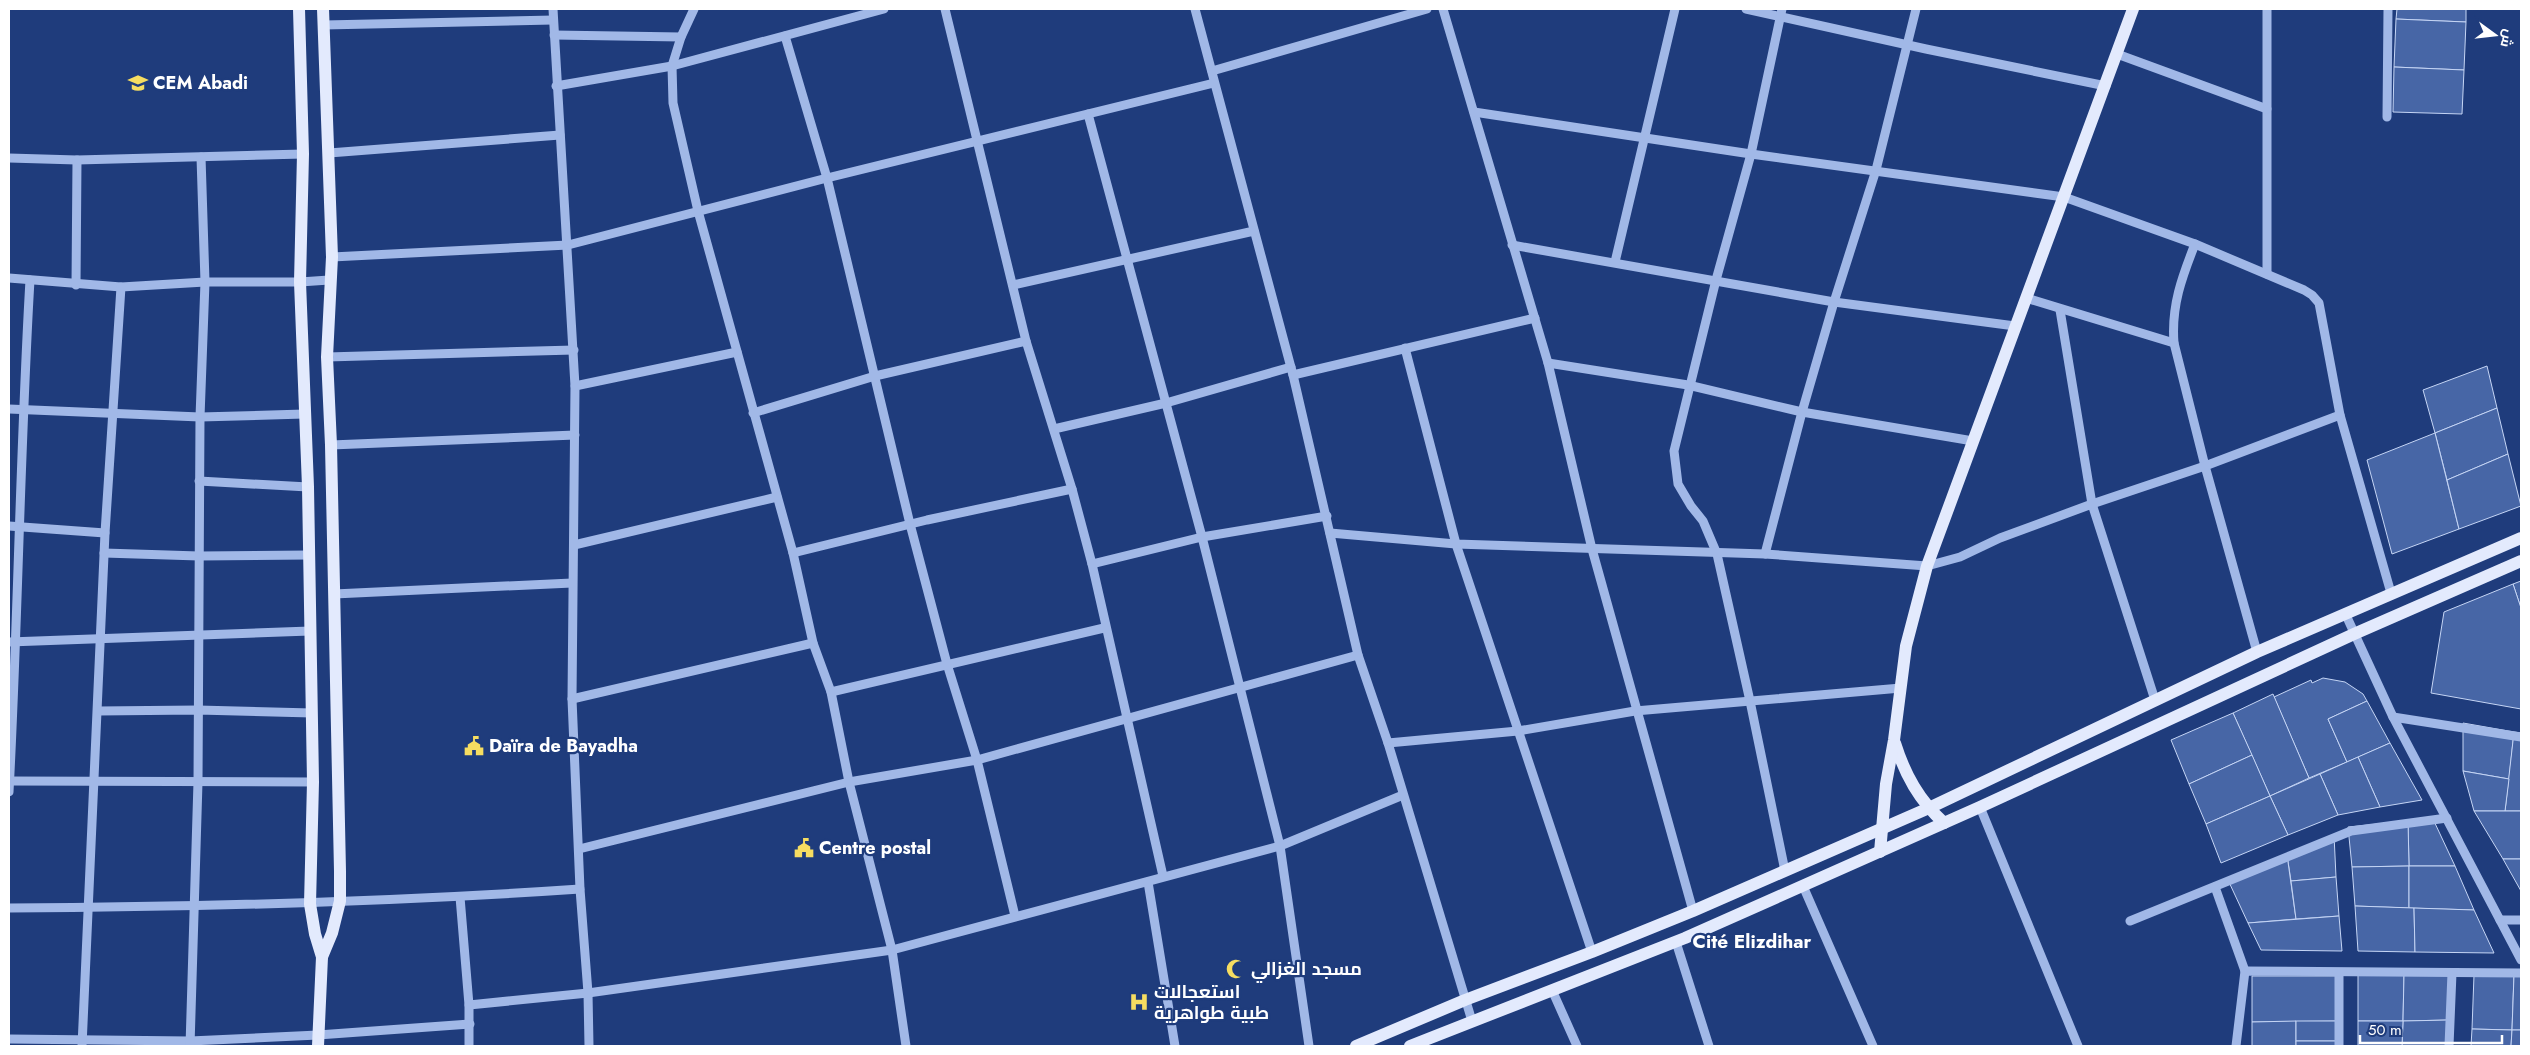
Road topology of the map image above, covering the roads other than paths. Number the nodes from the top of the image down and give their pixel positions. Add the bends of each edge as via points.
1 (299, 9) edge
2 (323, 9) edge
3 (553, 9) edge
4 (694, 9) edge
5 (884, 9) edge
6 (945, 9) edge
7 (1195, 9) edge
8 (1428, 9) edge
9 (1443, 9) edge
10 (1675, 9) edge
11 (1746, 9) edge
12 (1916, 9) edge
13 (2133, 9) edge
14 (2267, 9) edge
15 (2388, 9) edge
16 (1781, 12) edge
17 (553, 20) junction
18 (324, 25) junction
19 (554, 35) junction
20 (785, 36) junction
21 (681, 37) junction
22 (1907, 44) junction
23 (2117, 54) junction
24 (672, 66) junction
25 (1212, 71) junction
26 (1214, 83) junction
27 (556, 86) junction
28 (2106, 86) junction
29 (2267, 109) junction
30 (1474, 112) junction
31 (1088, 114) junction
32 (2387, 117) dead end
33 (560, 135) junction
34 (1644, 136) junction
35 (978, 141) junction
36 (329, 153) junction
37 (303, 154) junction
38 (1751, 154) junction
39 (200, 157) junction
40 (9, 158) edge
41 (77, 160) junction
42 (1876, 170) junction
43 (827, 178) junction
44 (2064, 197) junction
45 (698, 211) junction
46 (1254, 230) junction
47 (2194, 244) junction
48 (568, 245) junction
49 (1512, 245) junction
50 (332, 257) junction
51 (1129, 259) junction
52 (1615, 262) junction
53 (2267, 274) junction
54 (9, 278) edge
55 (30, 280) junction
56 (329, 280) junction
57 (1716, 280) junction
58 (205, 282) junction
59 (300, 282) junction
60 (76, 285) junction
61 (1013, 285) junction
62 (120, 287) junction
63 (2026, 298) junction
64 (1834, 302) junction
65 (2060, 310) junction
66 (1535, 318) junction
67 (2015, 326) junction
68 (1026, 341) junction
69 (2174, 343) junction
70 (1405, 348) junction
71 (574, 350) junction
72 (737, 352) junction
73 (327, 357) junction
74 (1548, 363) junction
75 (1292, 371) junction
76 (875, 376) junction
77 (1688, 385) junction
78 (575, 386) junction
79 (1166, 403) junction
80 (9, 410) edge
81 (22, 411) junction
82 (1802, 412) junction
83 (753, 413) junction
84 (304, 414) junction
85 (114, 415) junction
86 (2340, 415) junction
87 (200, 417) junction
88 (1054, 429) junction
89 (575, 435) junction
90 (1973, 441) junction
91 (331, 445) junction
92 (2204, 466) junction
93 (199, 482) junction
94 (308, 487) junction
95 (1072, 489) junction
96 (777, 497) junction
97 (2092, 504) junction
98 (1327, 516) junction
99 (910, 524) junction
100 (9, 526) edge
101 (21, 527) junction
102 (105, 533) junction
103 (1330, 534) junction
104 (1202, 537) junction
105 (2521, 538) edge
106 (1456, 544) junction
107 (574, 545) junction
108 (1592, 549) junction
109 (793, 553) junction
110 (104, 554) junction
111 (1717, 554) junction
112 (1765, 554) junction
113 (309, 555) junction
114 (199, 556) junction
115 (2521, 561) edge
116 (1092, 564) junction
117 (1927, 566) junction
118 (572, 583) junction
119 (2391, 593) junction
120 (334, 594) junction
121 (2345, 613) junction
122 (1104, 628) junction
123 (310, 630) junction
124 (198, 634) junction
125 (2354, 634) junction
126 (101, 637) junction
127 (12, 642) edge
128 (813, 643) junction
129 (2257, 652) junction
130 (1358, 655) junction
131 (947, 664) junction
132 (1239, 688) junction
133 (1901, 688) junction
134 (831, 692) junction
135 (572, 699) junction
136 (1750, 700) junction
137 (2155, 700) junction
138 (198, 710) junction
139 (98, 711) junction
140 (1635, 711) junction
141 (312, 713) junction
142 (2393, 717) junction
143 (1128, 720) junction
144 (1518, 731) junction
145 (2521, 737) edge
146 (1894, 740) junction
147 (1388, 744) junction
148 (977, 760) junction
149 (95, 780) junction
150 (9, 781) edge
151 (198, 782) junction
152 (313, 782) junction
153 (849, 782) junction
154 (9, 792) edge
155 (1403, 795) junction
156 (1980, 807) junction
157 (1928, 808) junction
158 (2447, 818) junction
159 (1944, 823) junction
160 (1881, 828) junction
161 (1280, 846) junction
162 (579, 849) junction
163 (1880, 852) junction
164 (1785, 871) junction
165 (1163, 876) junction
166 (1148, 882) junction
167 (1803, 886) junction
168 (2215, 887) junction
169 (580, 889) junction
170 (460, 897) junction
171 (340, 901) junction
172 (310, 904) junction
173 (194, 906) junction
174 (90, 907) junction
175 (9, 908) edge
176 (1693, 911) junction
177 (1015, 916) junction
178 (2500, 920) junction
179 (2521, 920) edge
180 (2130, 921) dead end
181 (1676, 942) junction
182 (892, 950) junction
183 (1592, 952) junction
184 (322, 957) junction
185 (2521, 960) edge
186 (2246, 972) junction
187 (2339, 973) junction
188 (2452, 973) junction
189 (2521, 973) edge
190 (1552, 990) junction
191 (588, 993) junction
192 (1465, 1000) junction
193 (469, 1004) junction
194 (1472, 1021) junction
195 (470, 1024) junction
196 (9, 1039) edge
197 (318, 1041) edge
198 (1433, 1042) edge
199 (82, 1043) edge
200 (190, 1043) edge
201 (470, 1046) edge
202 (589, 1046) edge
203 (906, 1046) edge
204 (1175, 1046) edge
205 (1309, 1046) edge
206 (1356, 1046) edge
207 (1410, 1046) edge
208 (1577, 1046) edge
209 (1709, 1046) edge
210 (1873, 1046) edge
211 (2078, 1046) edge
212 (2236, 1046) edge
213 (2339, 1046) edge
214 (2449, 1046) edge

1 - 37 main road
2 - 18 main road
3 - 17 street
4 - 21 street
5 - 20 street
6 - 35 street
7 - 25 street
8 - 25 street
9 - 30 street
10 - 34 street
11 - 16 street
12 - 22 street
13 - 23 main road
14 - 29 street
15 - 32 street
16 - 22 street
16 - 38 street
17 - 18 street
17 - 19 street
18 - 36 main road
19 - 21 street
19 - 27 street
20 - 24 street
20 - 43 street
21 - 24 street
22 - 28 street
22 - 42 street
23 - 28 main road
23 - 29 street
24 - 27 street
24 - 45 street via 673,103
25 - 26 street
26 - 31 street
26 - 46 street
27 - 33 street
28 - 44 main road
29 - 53 street
30 - 34 street
30 - 49 street
31 - 35 street
31 - 51 street
33 - 36 street
33 - 48 street
34 - 38 street
34 - 52 street
35 - 43 street
35 - 61 street
36 - 50 main road
37 - 39 street
37 - 59 main road
38 - 42 street
38 - 57 street
39 - 41 street
39 - 58 street
40 - 41 street
41 - 60 street
42 - 44 street
42 - 64 street
43 - 45 street
43 - 76 street
44 - 47 street
44 - 63 main road
45 - 48 street
45 - 72 street
46 - 51 street
46 - 75 street
47 - 53 street
47 - 69 street via 2177,293
48 - 50 street
48 - 71 street
49 - 52 street
49 - 66 street
50 - 56 main road
51 - 61 street
51 - 79 street
52 - 57 street
53 - 86 street via 2304,290 2319,303
54 - 55 street
55 - 60 street
55 - 81 street
56 - 59 street
56 - 73 main road
57 - 64 street
57 - 77 street
58 - 59 street
58 - 62 street
58 - 87 street
59 - 84 main road
60 - 62 street
61 - 68 street
62 - 85 street
63 - 65 street
63 - 67 main road
64 - 67 street
64 - 82 street
65 - 69 street
65 - 97 street
66 - 70 street
66 - 74 street
67 - 90 main road
68 - 76 street
68 - 88 street
69 - 92 street
70 - 75 street
70 - 106 street
71 - 73 street
71 - 78 street
72 - 78 street
72 - 83 street
73 - 91 main road
74 - 77 street
74 - 108 street
75 - 79 street
75 - 98 street
76 - 83 street
76 - 99 street
77 - 82 street
77 - 111 street via 1674,451 1675,476 1690,506 1703,521
78 - 89 street
79 - 88 street
79 - 104 street
80 - 81 street
81 - 85 street
81 - 101 street
82 - 90 street
82 - 112 street
83 - 96 street
84 - 87 street
84 - 94 main road
85 - 87 street
85 - 102 street
86 - 92 street
86 - 119 street
87 - 93 street
88 - 95 street
89 - 91 street
89 - 107 street
90 - 117 main road
91 - 120 main road
92 - 97 street
92 - 129 street
93 - 94 street
93 - 114 street
94 - 113 main road
95 - 99 street
95 - 116 street
96 - 107 street
96 - 109 street
97 - 117 street via 2000,538 1960,558
97 - 137 street
98 - 103 street
98 - 104 street
99 - 109 street
99 - 131 street
100 - 101 street
101 - 102 street
101 - 127 street
102 - 110 street
103 - 106 street
103 - 130 street
104 - 116 street
104 - 132 street
105 - 119 main road
106 - 108 street
106 - 144 street
107 - 118 street
108 - 111 street
108 - 140 street
109 - 128 street
110 - 114 street
110 - 126 street
111 - 112 street
111 - 136 street
112 - 117 street
113 - 114 street
113 - 123 main road
114 - 124 street
115 - 125 main road
116 - 122 street
117 - 133 main road via 1911,624
118 - 120 street
118 - 135 street
119 - 121 main road
120 - 171 main road
121 - 125 street
121 - 129 main road
122 - 131 street
122 - 143 street
123 - 124 street
123 - 141 main road
124 - 126 street
124 - 138 street
125 - 142 street
125 - 156 main road
126 - 127 street
126 - 139 street
127 - 150 street
128 - 134 street
128 - 135 street
129 - 137 main road
130 - 132 street
130 - 147 street
131 - 134 street
131 - 148 street
132 - 143 street
132 - 161 street
133 - 136 street
133 - 146 main road
134 - 153 street
135 - 162 street
136 - 140 street
136 - 164 street
137 - 157 main road
138 - 139 street
138 - 141 street
138 - 151 street
139 - 149 street
140 - 144 street
140 - 176 street
141 - 152 main road
142 - 145 street
142 - 158 street
143 - 148 street
143 - 165 street
144 - 147 street
144 - 183 street
146 - 157 main road via 1913,788
146 - 160 main road
147 - 155 street
148 - 153 street
148 - 177 street
149 - 150 street
149 - 151 street
149 - 174 street
150 - 154 street
151 - 152 street
151 - 173 street
152 - 172 main road
153 - 162 street
153 - 182 street
155 - 161 street
155 - 192 street
156 - 159 main road
156 - 211 street
157 - 159 main road
157 - 160 main road
158 - 168 street via 2351,831
158 - 178 street
159 - 163 main road
160 - 163 main road
160 - 164 main road
161 - 165 street
161 - 205 street
162 - 169 street
163 - 167 main road
164 - 176 main road
165 - 166 street
166 - 177 street
166 - 204 street
167 - 181 main road
167 - 210 street
168 - 180 street
168 - 186 street
169 - 170 street
169 - 191 street
170 - 171 street
170 - 193 street
171 - 172 street
171 - 184 main road
172 - 173 street
172 - 184 main road via 314,934
173 - 174 street
173 - 200 street
174 - 175 street
174 - 199 street
176 - 183 main road
177 - 182 street
178 - 179 street
178 - 185 street
181 - 190 main road
181 - 209 street
182 - 191 street
182 - 203 street
183 - 192 main road
184 - 197 main road
186 - 187 street
186 - 212 street
187 - 188 street
187 - 213 street
188 - 189 street
188 - 214 street
190 - 194 main road
190 - 208 street
191 - 193 street
191 - 202 street
192 - 194 street
192 - 206 main road
193 - 195 street
194 - 198 main road
195 - 197 street
195 - 201 street
196 - 199 street
197 - 200 street
198 - 207 main road
199 - 200 street

